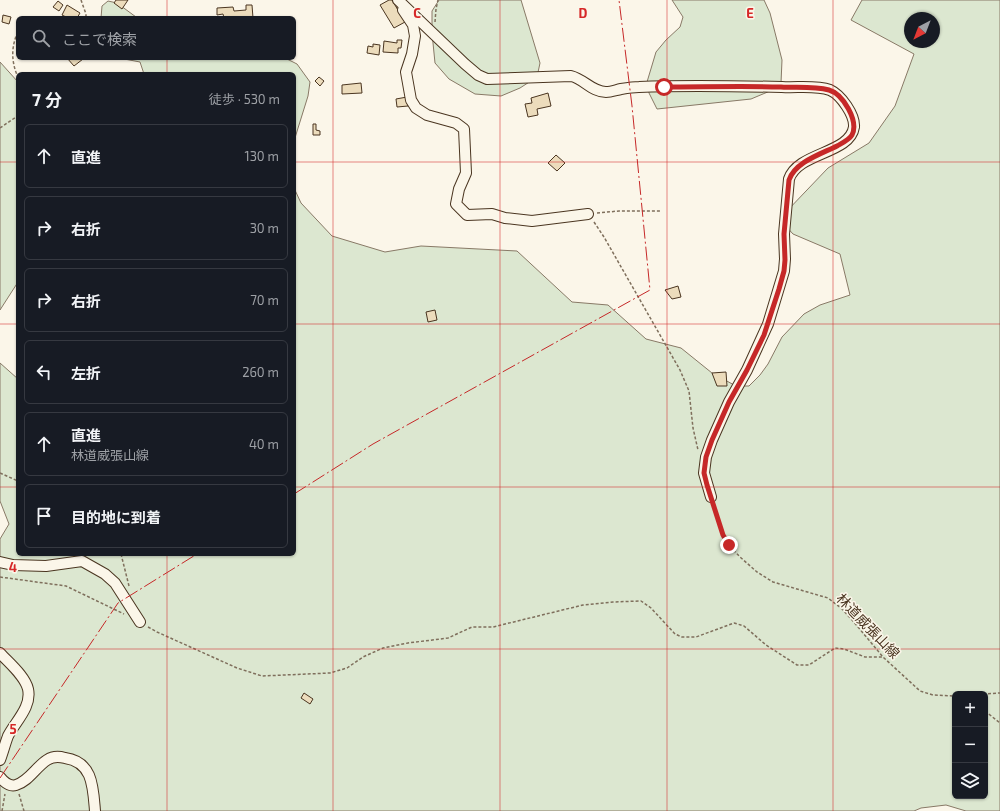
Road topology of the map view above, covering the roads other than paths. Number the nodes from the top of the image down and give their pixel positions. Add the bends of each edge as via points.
1 (397, 0) edge
2 (588, 214) road end
3 (711, 497) road end
4 (0, 562) edge
5 (140, 622) road end
6 (0, 653) edge
7 (0, 760) edge
8 (8, 782) edge
9 (95, 811) edge

1 - 2 street via 413,26 415,36 406,72 411,100 416,108 427,115 456,123 464,129 466,173 456,204 467,214 492,214 532,221
1 - 3 street via 465,64 487,79 571,76 595,90 607,92 639,87 813,88 831,91 848,108 854,126 852,135 844,143 797,166 791,173 784,234 784,271 768,324 729,402 706,457 704,473
4 - 5 street via 46,566 82,561 115,583
6 - 7 street via 24,680 28,698 26,707 8,736
8 - 9 street via 24,781 54,756 75,759 83,765 92,782

